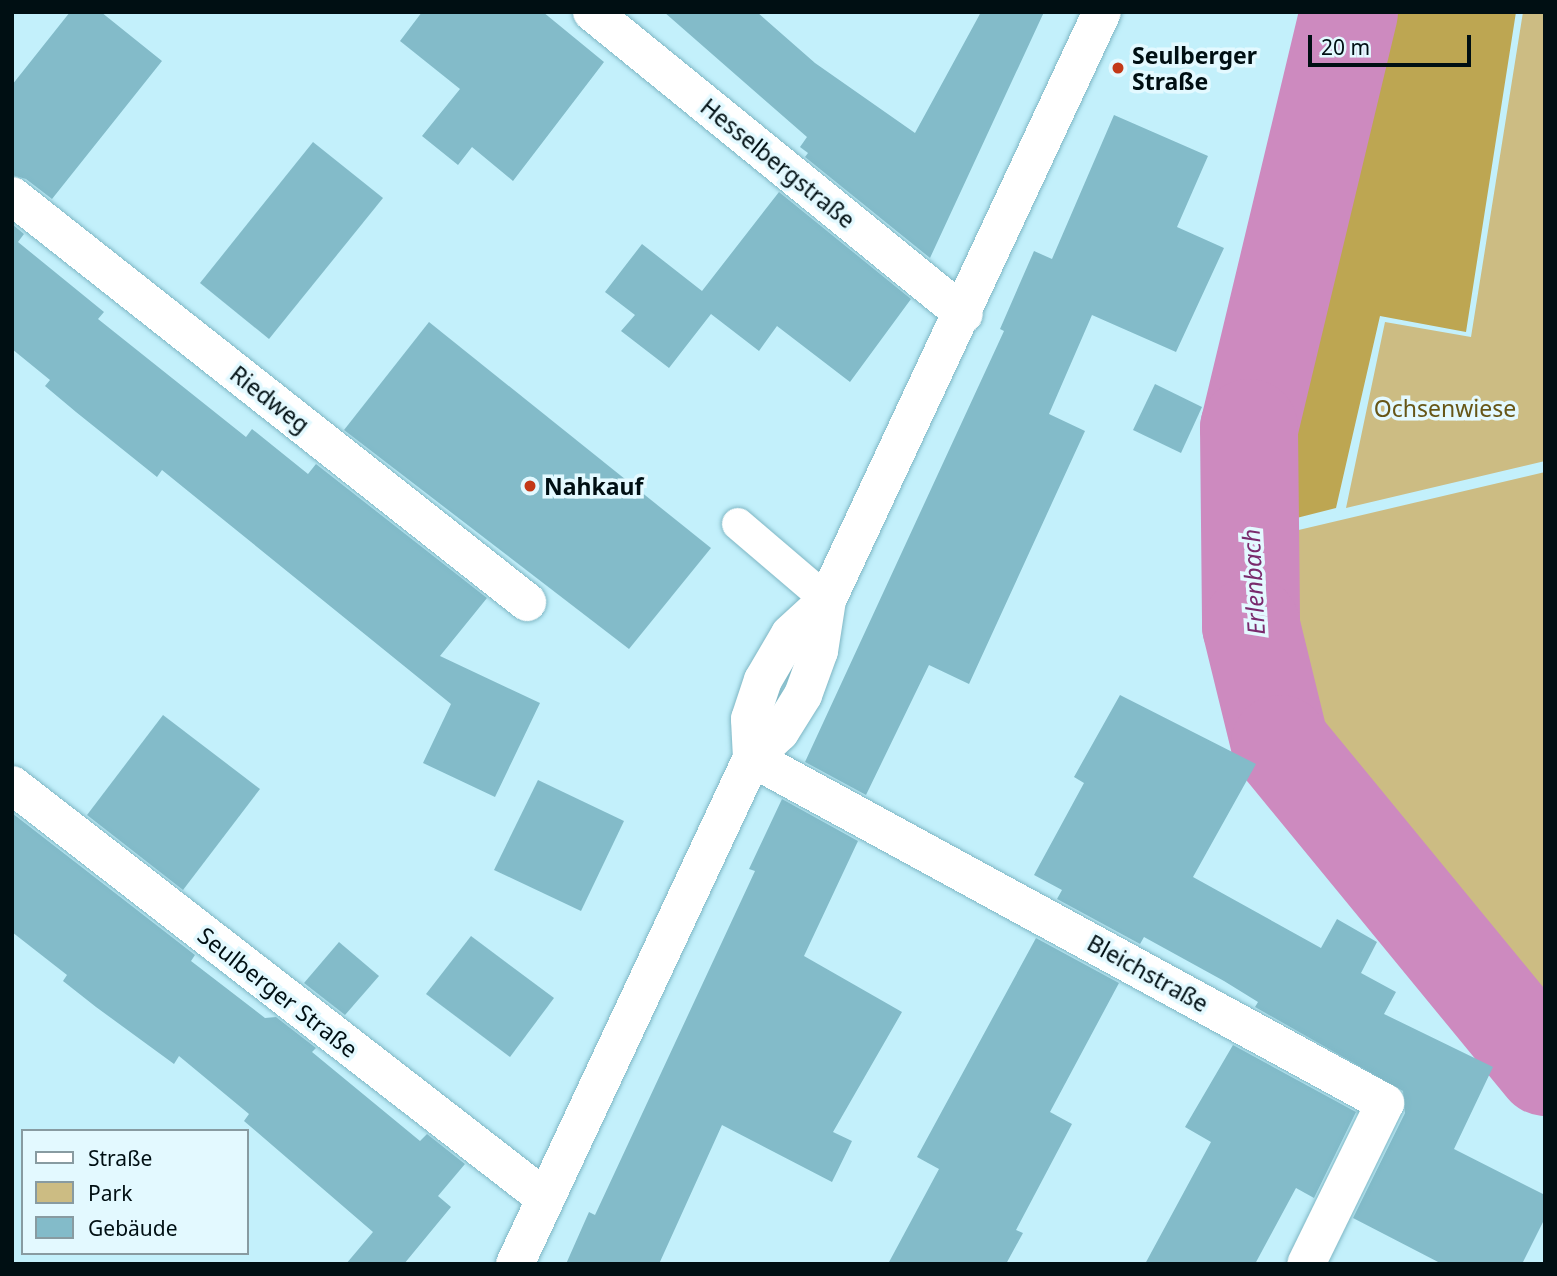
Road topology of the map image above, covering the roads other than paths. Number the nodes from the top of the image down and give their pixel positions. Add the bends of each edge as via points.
1 (592, 12) edge
2 (1102, 12) edge
3 (12, 196) edge
4 (964, 314) junction
5 (738, 524) dead end
6 (827, 600) junction
7 (527, 602) dead end
8 (752, 758) junction
9 (12, 785) edge
10 (545, 1198) junction
11 (515, 1264) edge
12 (1306, 1264) edge

1 - 4 street, Hesselbergstraße
2 - 4 street
3 - 7 street, Riedweg
4 - 6 street
5 - 6 lane
6 - 8 street via 819,651 803,695 780,733
8 - 10 street
8 - 12 street, Bleichstraße via 1385,1103
9 - 10 street, Seulberger Straße
10 - 11 street

